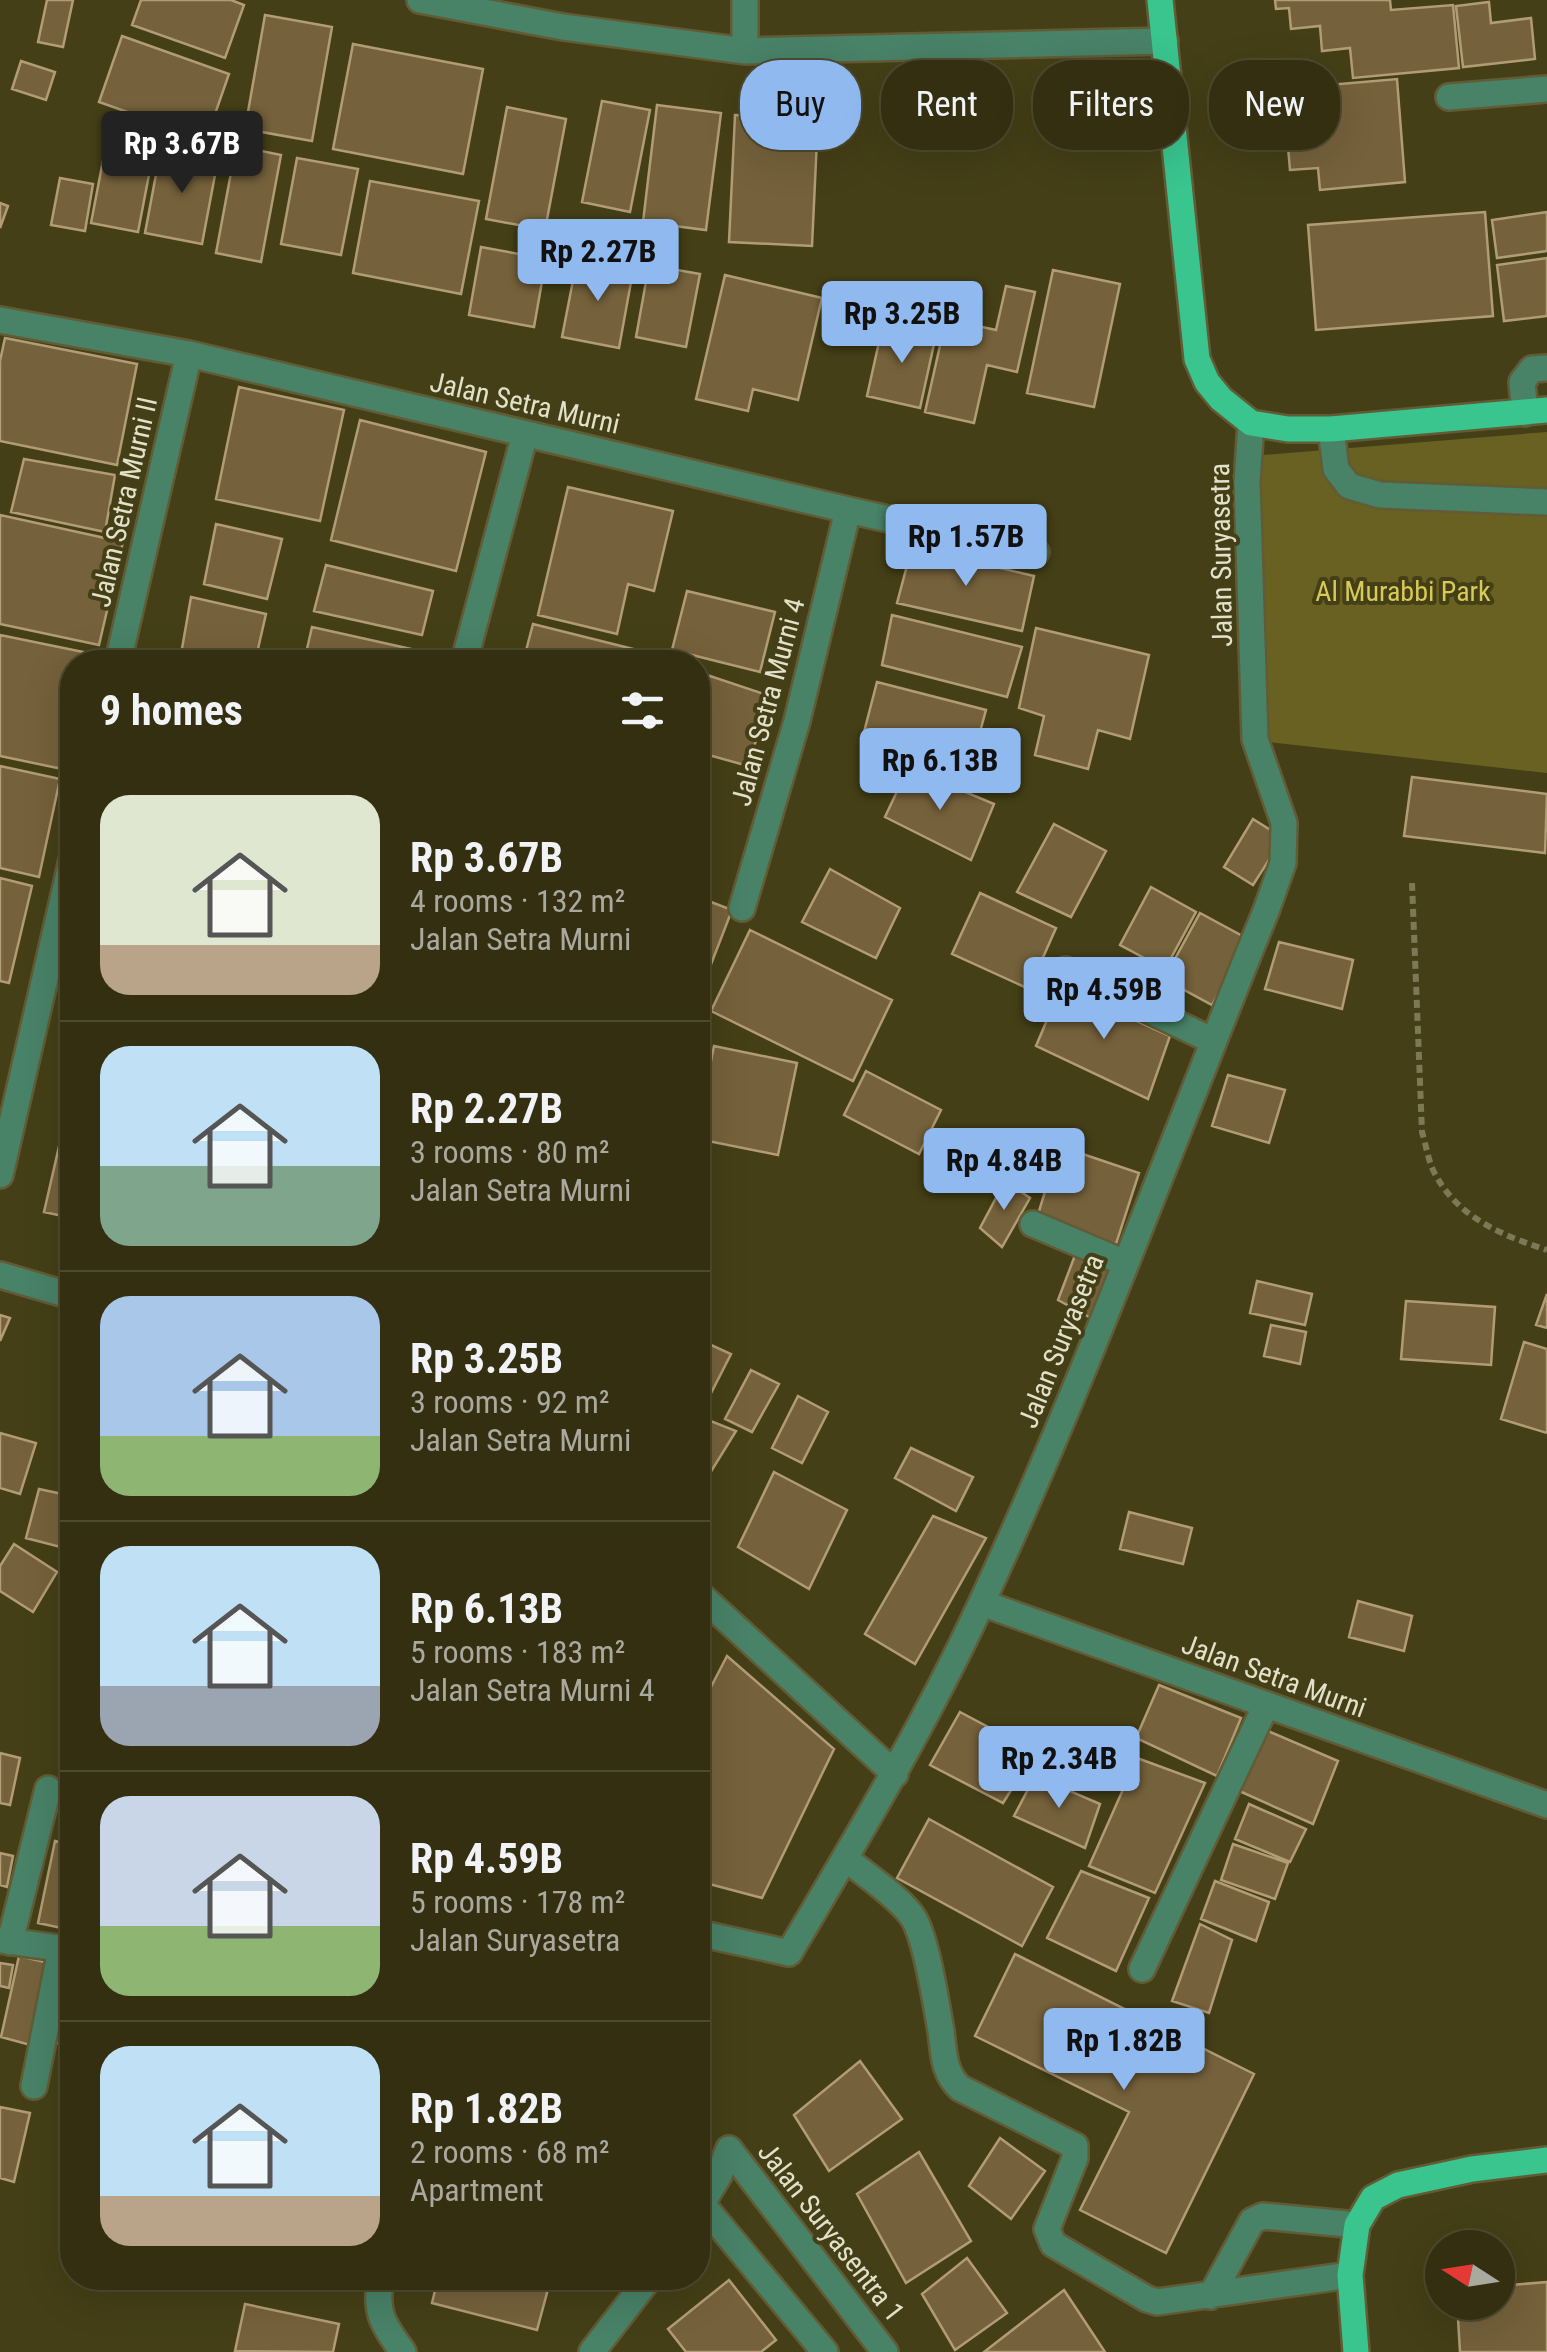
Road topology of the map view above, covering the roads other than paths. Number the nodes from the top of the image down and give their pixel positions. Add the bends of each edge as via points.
1 (420, 0) edge
2 (745, 0) edge
3 (1160, 0) edge
4 (449, 3) edge
5 (1165, 42) junction
6 (745, 51) junction
7 (1547, 89) edge
8 (1448, 97) dead end
9 (0, 320) edge
10 (189, 354) junction
11 (1547, 368) edge
12 (1536, 412) edge
13 (1251, 424) junction
14 (1331, 429) junction
15 (525, 434) junction
16 (1547, 502) edge
17 (848, 510) junction
18 (1036, 552) dead end
19 (121, 650) edge
20 (467, 650) edge
21 (742, 908) dead end
22 (60, 912) edge
23 (1066, 970) dead end
24 (1213, 1041) junction
25 (0, 1174) edge
26 (1033, 1224) dead end
27 (1125, 1263) junction
28 (0, 1274) edge
29 (60, 1292) edge
30 (710, 1604) edge
31 (982, 1604) junction
32 (1266, 1705) junction
33 (894, 1774) junction
34 (48, 1789) dead end
35 (1547, 1805) edge
36 (845, 1858) junction
37 (710, 1935) edge
38 (5, 1941) edge
39 (60, 1948) edge
40 (1142, 1969) dead end
41 (60, 1978) edge
42 (34, 2086) dead end
43 (1547, 2160) edge
44 (710, 2187) edge
45 (710, 2219) edge
46 (1357, 2224) junction
47 (1350, 2275) junction
48 (378, 2290) edge
49 (639, 2290) edge
50 (1211, 2296) junction
51 (403, 2352) edge
52 (592, 2352) edge
53 (825, 2352) edge
54 (885, 2352) edge
55 (1356, 2352) edge

1 - 4 street
2 - 6 street
3 - 5 main road
4 - 6 street via 563,27
5 - 6 street
5 - 13 main road via 1197,359 1221,399
7 - 8 street
9 - 10 street, Jalan Setra Murni
10 - 15 street, Jalan Setra Murni
10 - 19 street, Jalan Setra Murni II
11 - 12 street via 1532,370 1522,382
12 - 14 main road
13 - 14 main road
13 - 24 street, Jalan Suryasetra via 1255,739 1284,823 1283,863
14 - 16 street via 1336,469 1349,486 1380,495
15 - 17 street, Jalan Setra Murni
15 - 20 street
17 - 18 street, Jalan Setra Murni
17 - 21 street, Jalan Setra Murni 4 via 797,721
22 - 25 street
23 - 24 street
24 - 27 street, Jalan Suryasetra
26 - 27 street
27 - 31 street, Jalan Suryasetra
28 - 29 street
30 - 33 street
31 - 32 street, Jalan Setra Murni
31 - 33 street, Jalan Suryasetra
32 - 35 street, Jalan Setra Murni
32 - 40 street
33 - 36 street, Jalan Suryasetra
34 - 38 street
36 - 37 street, Jalan Suryasetra via 789,1953
36 - 50 street via 911,1914 921,1932 943,2056 954,2082 1075,2146 1048,2229 1053,2244 1147,2300
38 - 39 street
41 - 42 street
43 - 46 main road via 1398,2185 1374,2198
44 - 54 street, Jalan Suryasentra 1 via 729,2149
45 - 53 street
46 - 47 main road
46 - 50 street via 1263,2216 1252,2221
47 - 50 street
47 - 55 main road
48 - 51 street via 386,2329
49 - 52 street

